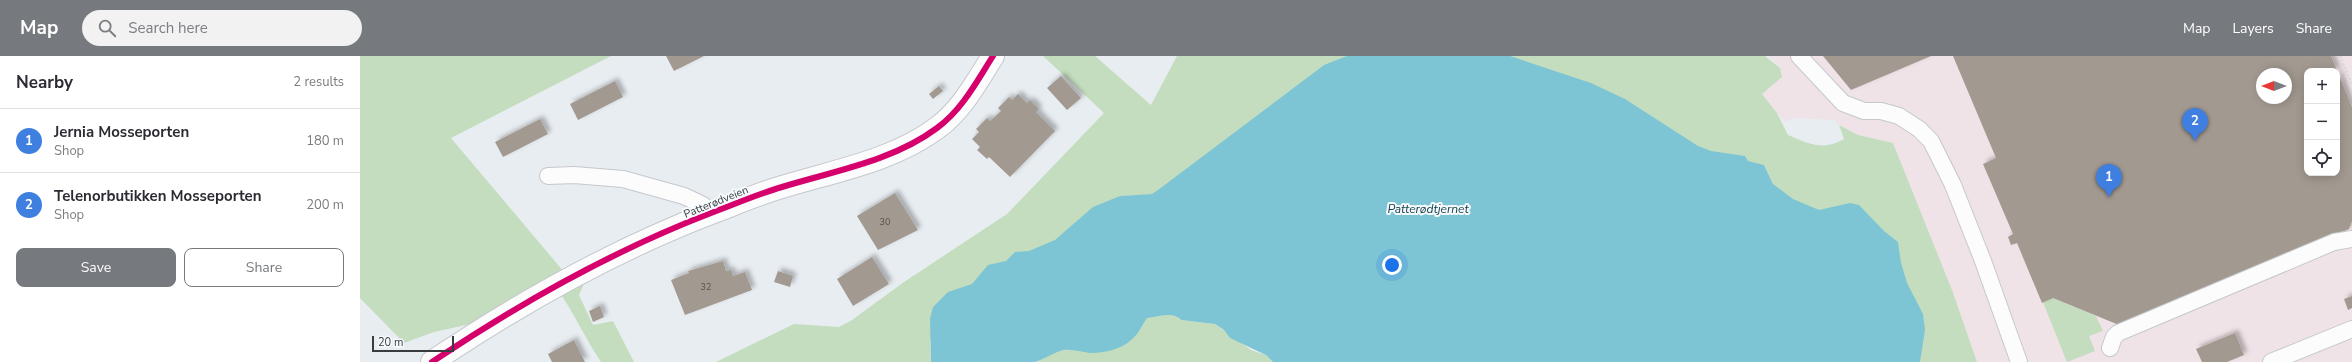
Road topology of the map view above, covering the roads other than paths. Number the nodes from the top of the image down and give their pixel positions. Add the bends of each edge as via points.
1 (993, 56) edge
2 (1799, 56) edge
3 (548, 176) dead end
4 (709, 214) junction
5 (2352, 239) edge
6 (2352, 329) edge
7 (2110, 348) dead end
8 (432, 362) edge
9 (2019, 362) edge
10 (2271, 362) edge

1 - 4 street, Patterødveien via 967,97 938,128 920,140 885,156 780,187
2 - 9 lane via 1843,103 1864,111 1881,111 1899,116 1919,129 1931,141 1956,192
3 - 4 lane via 574,175 623,179 684,196 703,205
4 - 8 street, Patterødveien via 567,278 481,329
5 - 7 lane via 2334,242 2118,333
6 - 10 lane

